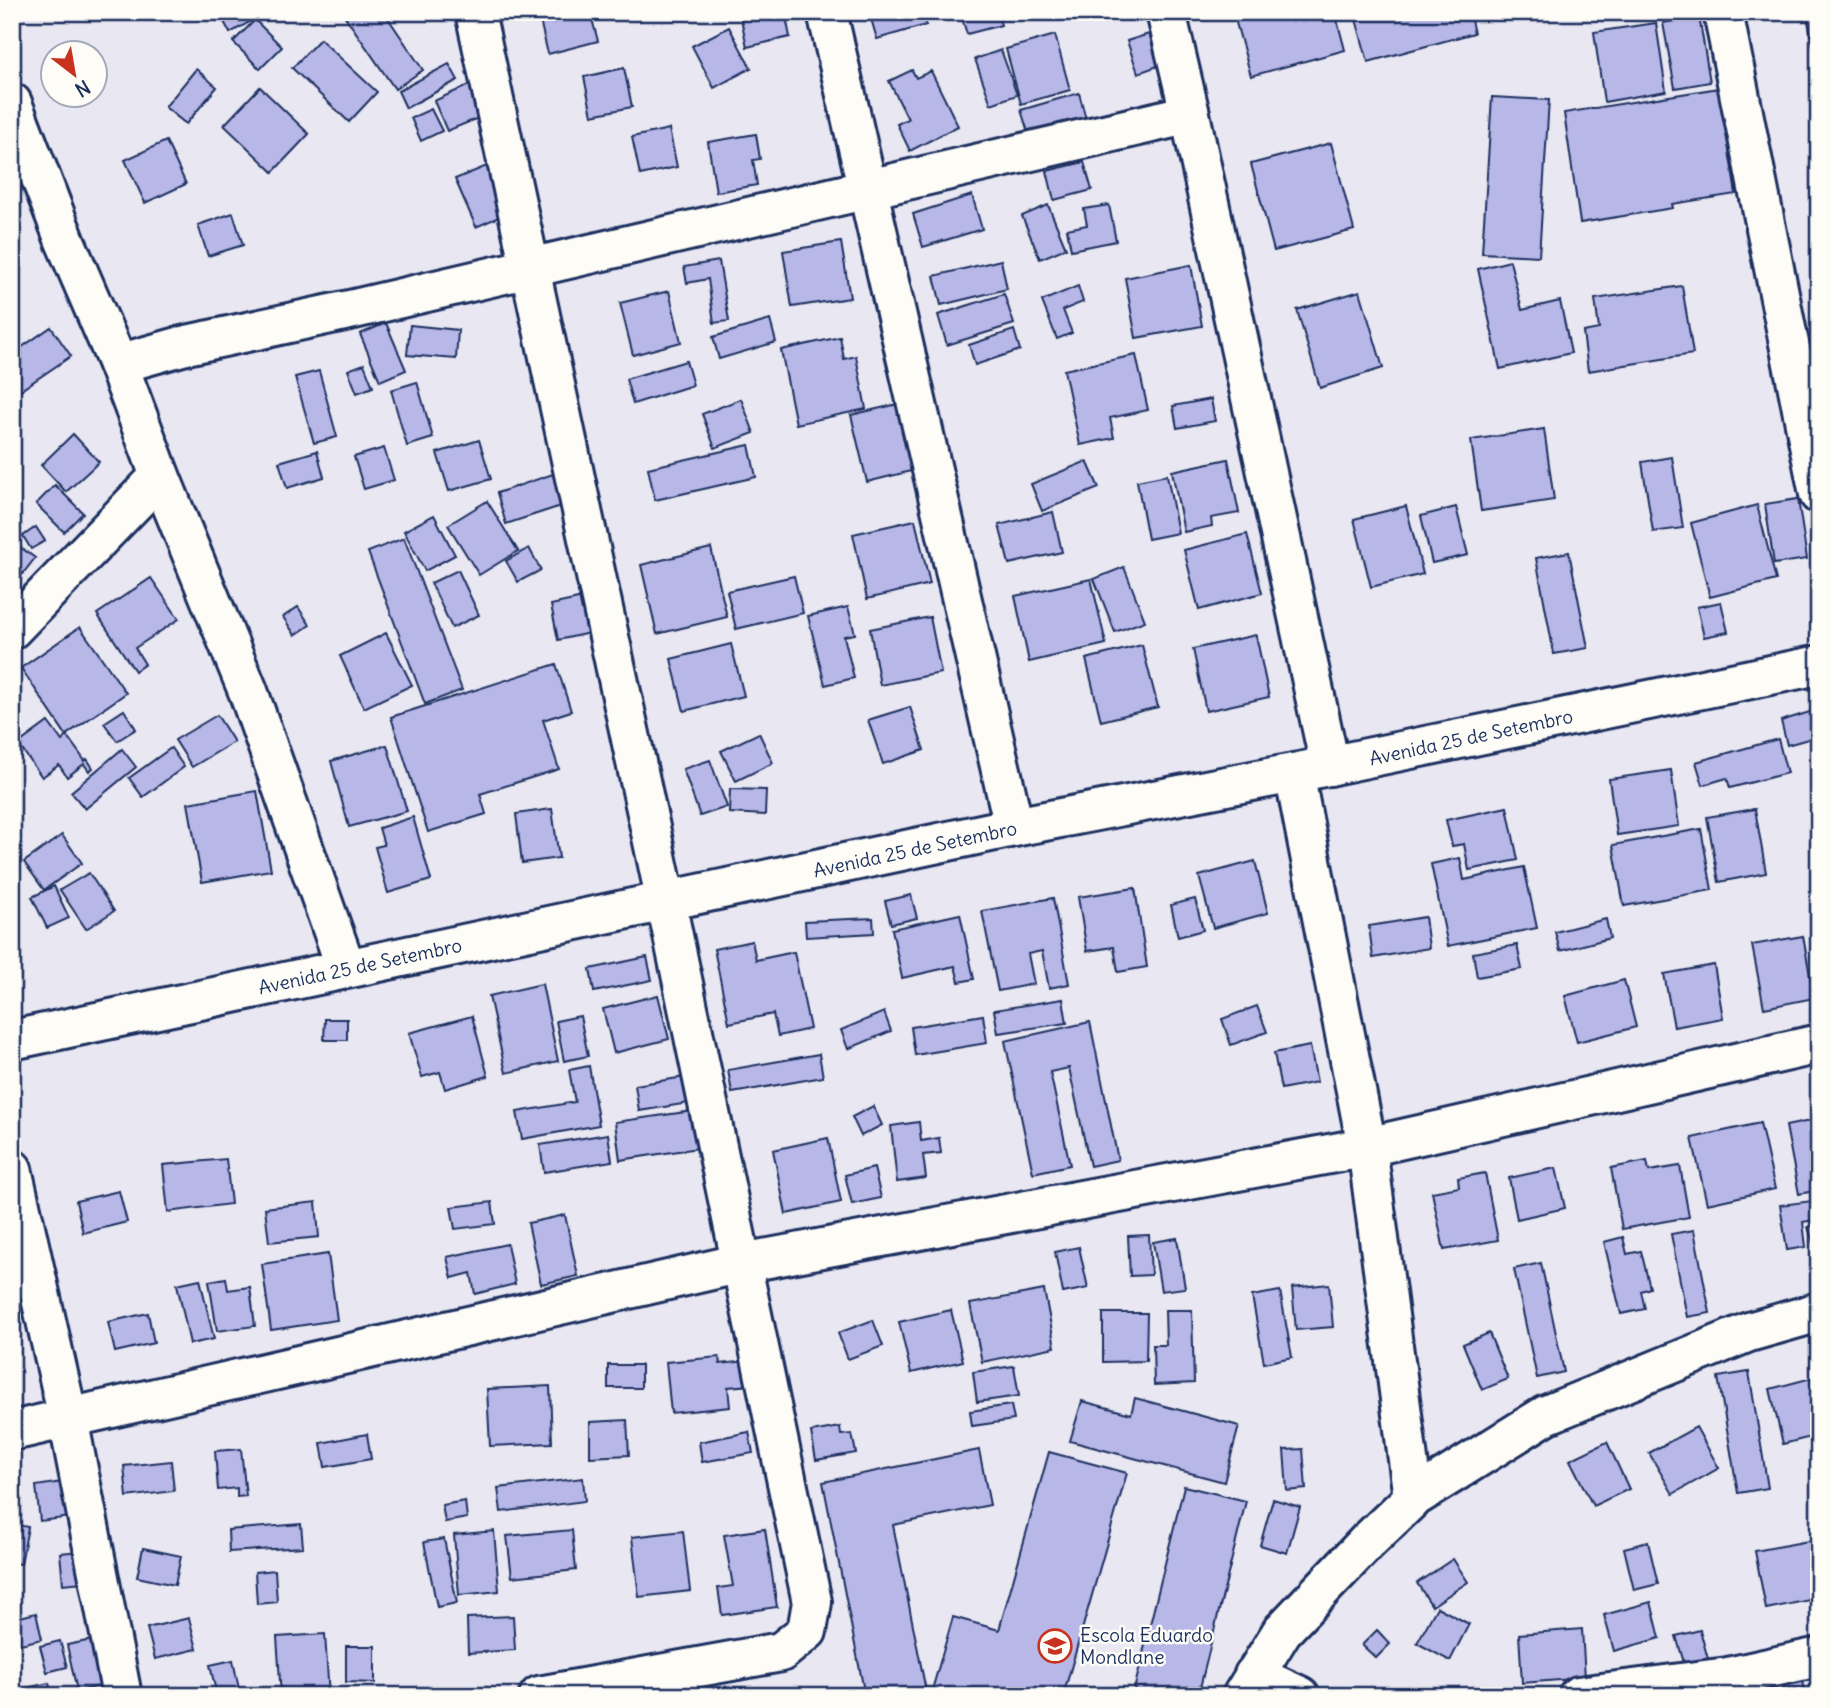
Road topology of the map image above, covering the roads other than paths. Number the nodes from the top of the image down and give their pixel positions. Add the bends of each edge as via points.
1 (475, 12) edge
2 (827, 12) edge
3 (1166, 12) edge
4 (1723, 12) edge
5 (1190, 114) junction
6 (16, 128) edge
7 (868, 189) junction
8 (530, 266) junction
9 (118, 364) junction
10 (160, 476) junction
11 (1819, 494) edge
12 (12, 629) edge
13 (1819, 665) edge
14 (1312, 769) junction
15 (1014, 827) junction
16 (666, 902) junction
17 (346, 968) junction
18 (12, 1040) edge
19 (1819, 1044) edge
20 (1367, 1147) junction
21 (12, 1169) edge
22 (741, 1263) junction
23 (1819, 1311) edge
24 (68, 1418) junction
25 (12, 1431) edge
26 (1413, 1498) junction
27 (1819, 1657) edge
28 (1248, 1685) edge
29 (122, 1696) edge
30 (539, 1696) edge
31 (1300, 1696) edge
32 (1578, 1696) edge

1 - 8 street
2 - 7 street
3 - 5 street
4 - 11 street
5 - 7 street
5 - 14 street
6 - 9 street
7 - 8 street
7 - 15 street
8 - 9 street
8 - 16 street
9 - 10 street
10 - 12 street
10 - 17 street via 248,691
13 - 14 street, Avenida 25 de Setembro
14 - 15 street, Avenida 25 de Setembro
14 - 20 street
15 - 16 street, Avenida 25 de Setembro
16 - 17 street, Avenida 25 de Setembro
16 - 22 street
17 - 18 street, Avenida 25 de Setembro
19 - 20 street
20 - 22 street
20 - 26 street
21 - 24 street
22 - 24 street
22 - 30 street via 812,1602 807,1631 781,1652
23 - 26 street via 1749,1332 1546,1415
24 - 25 street
24 - 29 street
26 - 28 street via 1282,1631
27 - 32 street via 1728,1677
28 - 31 street

